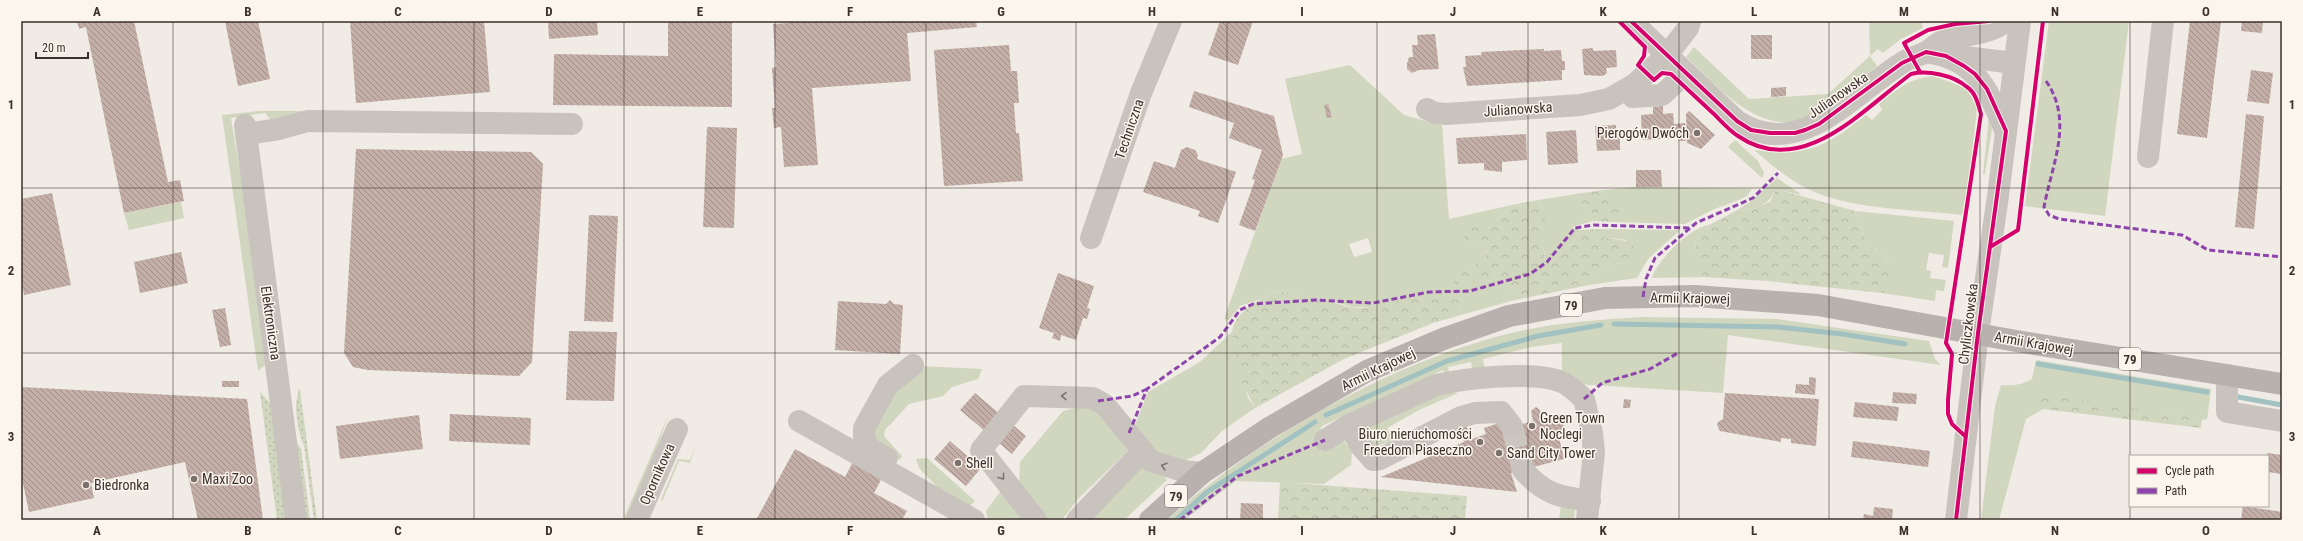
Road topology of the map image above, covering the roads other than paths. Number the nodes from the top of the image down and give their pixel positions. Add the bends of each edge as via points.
1 (1171, 21) edge
2 (1630, 21) edge
3 (1690, 21) edge
4 (2006, 21) edge
5 (2020, 21) edge
6 (2164, 21) edge
7 (1965, 36) junction
8 (1926, 52) junction
9 (1666, 55) junction
10 (2015, 57) junction
11 (1949, 58) junction
12 (1686, 73) junction
13 (1629, 88) junction
14 (1427, 109) dead end
15 (572, 124) dead end
16 (2006, 131) junction
17 (2148, 157) dead end
18 (1092, 238) dead end
19 (1978, 333) junction
20 (913, 365) dead end
21 (2227, 375) junction
22 (2282, 384) edge
23 (800, 421) dead end
24 (2282, 421) edge
25 (1349, 425) junction
26 (1512, 426) tunnel mouth
27 (677, 429) dead end
28 (1325, 440) dead end
29 (1142, 452) junction
30 (1523, 470) tunnel mouth
31 (1202, 473) junction
32 (924, 492) junction
33 (1589, 510) edge
34 (296, 520) edge
35 (637, 520) edge
36 (974, 520) edge
37 (1036, 520) edge
38 (1077, 520) edge
39 (1150, 520) edge
40 (1956, 520) edge

1 - 18 street, Techniczna via 1141,93
2 - 9 street, Julianowska
3 - 9 street via 1688,28
4 - 7 street, Julianowska via 1985,31
5 - 10 street, Chyliczkowska
6 - 17 street
7 - 8 street, Julianowska via 1942,41
7 - 10 street, Julianowska via 1996,40
8 - 11 street
8 - 12 street, Julianowska via 1902,63 1819,124 1795,133 1751,130 1737,121
9 - 12 street, Julianowska
9 - 13 street, Julianowska
10 - 11 street
10 - 16 street, Chyliczkowska
11 - 16 street via 1974,74 1988,89
12 - 13 street via 1662,95 1633,97
13 - 14 street, Julianowska via 1609,99 1580,105 1446,114
15 - 34 street, Elektroniczna via 308,120 280,129 245,130
16 - 19 street, Chyliczkowska
19 - 21 main road, Armii Krajowej / 79
19 - 31 main road, Armii Krajowej / 79 via 1818,305 1695,296 1605,298 1509,316 1443,339 1367,371 1269,428
19 - 40 street, Chyliczkowska
20 - 32 street via 888,385 864,428 864,438 869,448 914,475
21 - 22 main road, Armii Krajowej / 79
21 - 24 street via 2227,412
23 - 32 street
25 - 26 street via 1372,460 1380,459 1461,417 1476,413 1501,412
25 - 28 street
25 - 33 street via 1436,385 1450,382 1504,377 1535,377 1560,381 1584,399 1592,433 1594,452
27 - 35 street, Opornikowa
31 -> 29 street via 1160,465 1150,461
29 -> 37 street via 1121,422 1105,405 1092,398 1024,396 981,450
29 - 38 street
30 - 33 street via 1534,483 1548,493
31 - 39 main road, Armii Krajowej / 79
32 - 36 street

